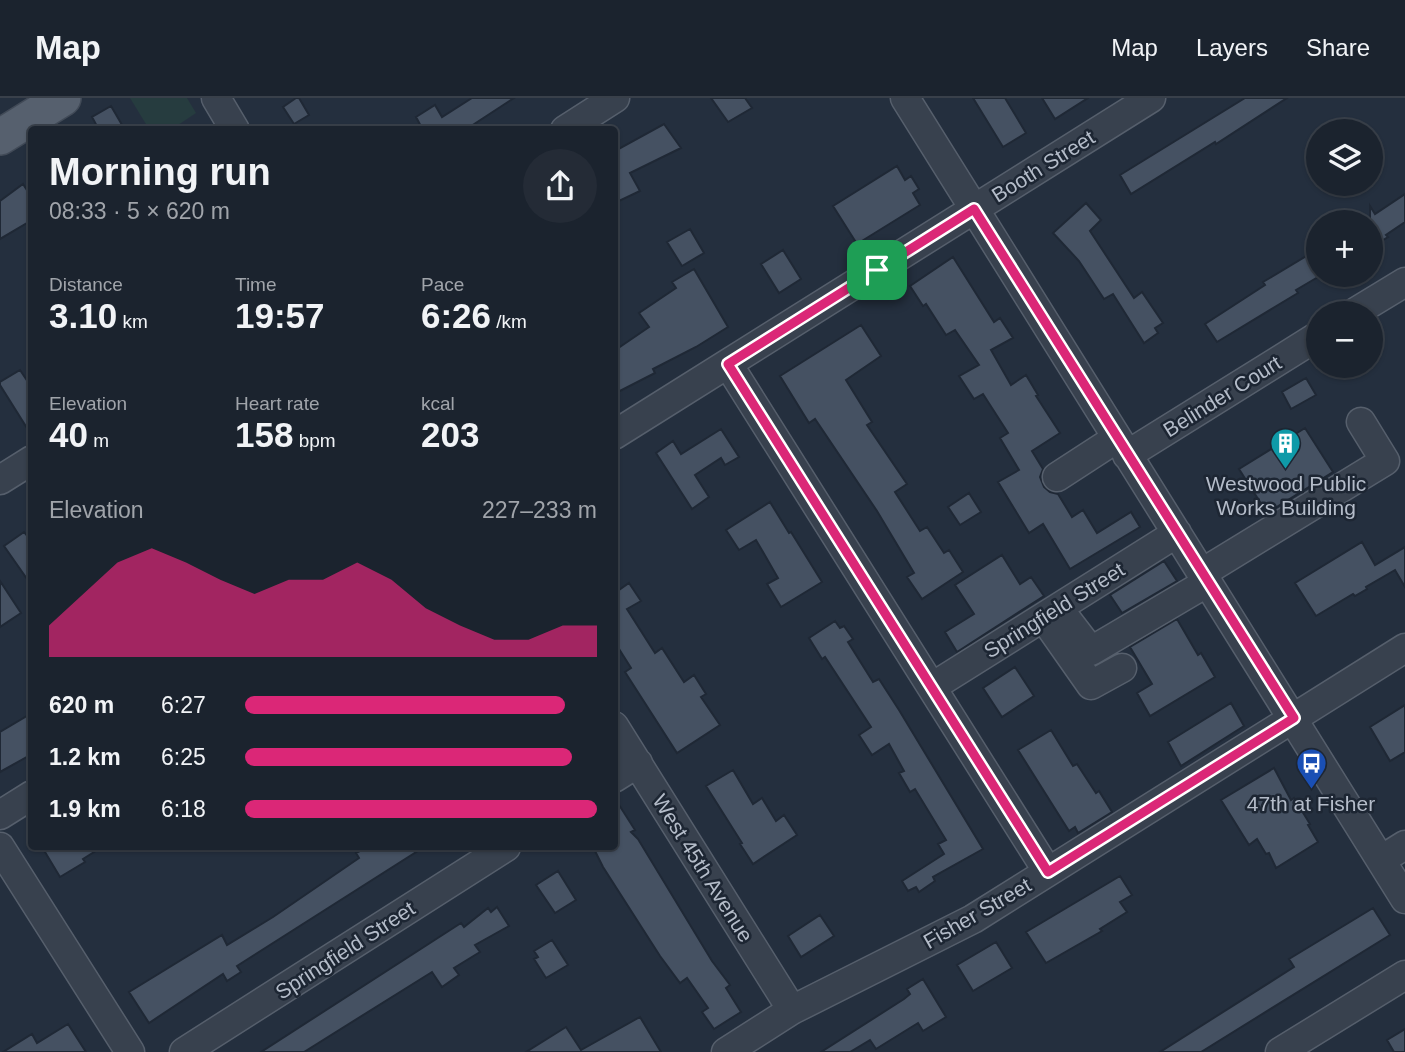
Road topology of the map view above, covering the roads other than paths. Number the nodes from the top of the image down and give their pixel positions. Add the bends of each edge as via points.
1 (61, 98) edge
2 (216, 98) edge
3 (615, 98) edge
4 (905, 98) edge
5 (1151, 98) edge
6 (233, 126) edge
7 (571, 126) edge
8 (0, 137) edge
9 (974, 209) junction
10 (1405, 282) edge
11 (1374, 301) edge
12 (1306, 343) edge
13 (728, 364) junction
14 (1361, 422) dead end
15 (618, 433) edge
16 (1122, 447) junction
17 (28, 462) edge
18 (1056, 477) dead end
19 (0, 480) edge
20 (1177, 533) junction
21 (1205, 577) junction
22 (1051, 612) junction
23 (1405, 648) edge
24 (1122, 668) dead end
25 (932, 687) junction
26 (1294, 718) junction
27 (618, 741) edge
28 (626, 770) edge
29 (28, 798) edge
30 (0, 815) edge
31 (1405, 845) edge
32 (0, 847) edge
33 (501, 850) edge
34 (1381, 860) junction
35 (1048, 872) junction
36 (1403, 891) edge
37 (1405, 975) edge
38 (792, 1010) junction
39 (130, 1052) edge
40 (184, 1052) edge
41 (726, 1052) edge
42 (1280, 1052) edge

1 - 8 main road
2 - 6 street
3 - 7 street
4 - 9 street
5 - 9 street, Booth Street
9 - 13 street, Booth Street
9 - 16 street
10 - 11 street
12 - 16 street, Belinder Court
13 - 15 street, Booth Street
13 - 25 street
14 - 21 street via 1385,461
16 - 18 street, Belinder Court
16 - 20 street
17 - 19 street
20 - 21 street
20 - 22 street, Springfield Street
21 - 22 street via 1091,651
21 - 26 street
22 - 24 street via 1091,685
22 - 25 street, Springfield Street
23 - 26 street, Fisher Street
25 - 35 street
26 - 34 street
26 - 35 street, Fisher Street
27 - 28 street, West 45th Avenue
28 - 38 street, West 45th Avenue
29 - 30 street
31 - 34 street
32 - 39 street
33 - 40 street, Springfield Street
34 - 36 street
35 - 38 street, Fisher Street via 973,919
37 - 42 street
38 - 41 street, Fisher Street

